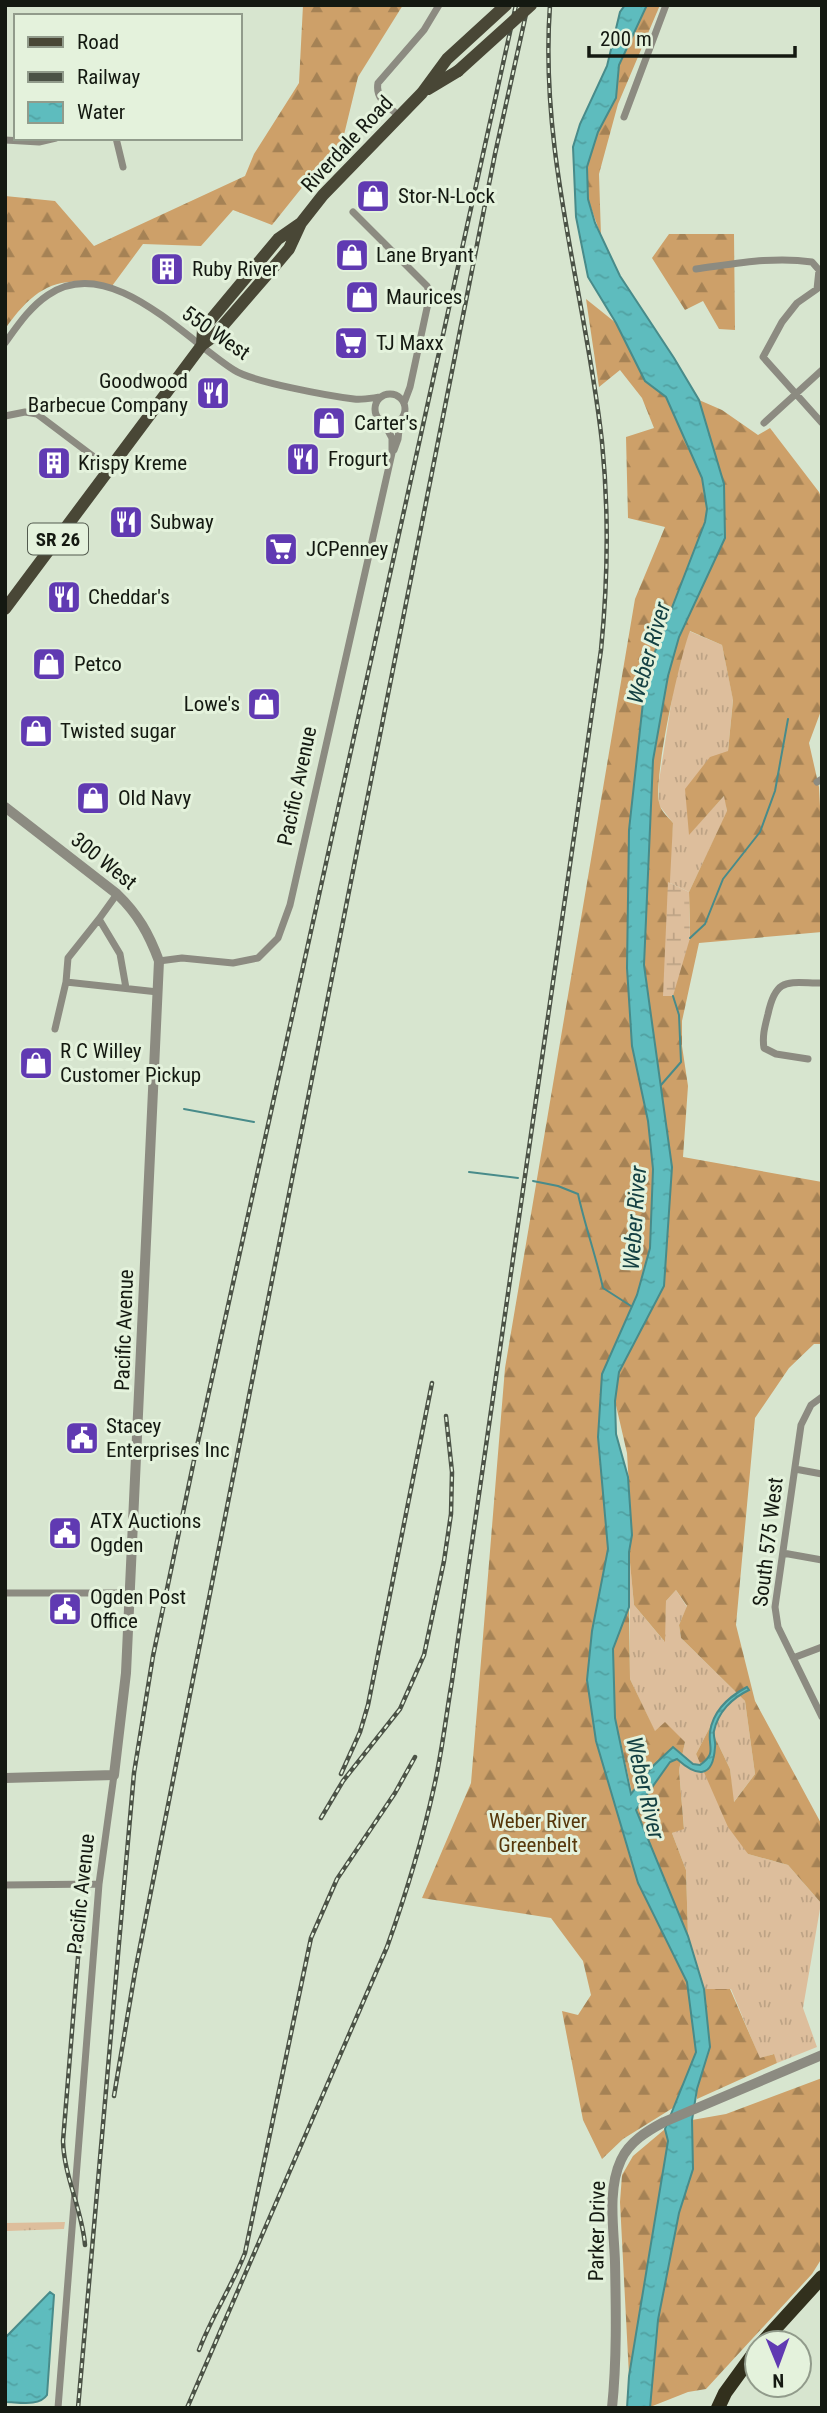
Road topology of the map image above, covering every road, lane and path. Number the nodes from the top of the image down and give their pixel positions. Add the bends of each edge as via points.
1 (439, 5) edge
2 (506, 5) edge
3 (531, 5) edge
4 (666, 5) edge
5 (422, 93) junction
6 (399, 116) junction
7 (624, 117) dead end
8 (5, 140) edge
9 (48, 140) edge
10 (116, 140) edge
11 (123, 167) dead end
12 (353, 212) dead end
13 (301, 223) junction
14 (696, 269) dead end
15 (5, 343) edge
16 (198, 350) junction
17 (822, 370) edge
18 (411, 382) junction
19 (795, 394) junction
20 (385, 395) junction
21 (355, 399) junction
22 (404, 403) junction
23 (375, 414) junction
24 (5, 416) edge
25 (400, 421) junction
26 (384, 423) junction
27 (822, 423) edge
28 (764, 424) dead end
29 (392, 453) junction
30 (110, 469) junction
31 (5, 609) edge
32 (5, 807) edge
33 (117, 894) junction
34 (99, 919) junction
35 (159, 961) junction
36 (66, 982) junction
37 (822, 983) edge
38 (126, 988) junction
39 (158, 992) junction
40 (55, 1029) dead end
41 (808, 1059) dead end
42 (822, 1397) edge
43 (795, 1469) junction
44 (822, 1474) edge
45 (783, 1553) junction
46 (822, 1560) edge
47 (131, 1592) junction
48 (5, 1593) edge
49 (822, 1647) edge
50 (793, 1658) junction
51 (822, 1717) edge
52 (114, 1775) junction
53 (5, 1777) edge
54 (99, 1884) junction
55 (5, 1885) edge
56 (822, 2055) edge
57 (822, 2277) edge
58 (775, 2329) edge
59 (743, 2368) edge
60 (58, 2408) edge
61 (612, 2408) edge
62 (718, 2408) edge

1 - 6 street via 424,30 378,83 380,99
2 - 5 main road, Riverdale Road / SR 26 via 447,59
3 - 5 main road, Riverdale Road / SR 26, bridge via 458,71
4 - 7 street
5 - 6 main road, Riverdale Road / SR 26
6 - 13 main road, Riverdale Road / SR 26
8 - 9 street
10 - 11 street
12 - 18 street via 430,294
13 - 16 main road, Riverdale Road / SR 26 via 278,262
13 - 16 main road, Riverdale Road / SR 26 via 278,239 203,329
14 - 19 street via 796,260 812,262 819,270 817,289 797,303 763,357
15 - 16 street, 550 West via 23,317 50,293 85,285 133,295
16 - 21 street, 550 West via 245,376
16 - 30 main road, SR 26
17 - 19 street
18 - 20 street
18 - 22 street
19 - 27 street
19 - 28 street
20 - 21 street
20 - 22 street via 397,396
20 - 23 street via 375,405
21 - 23 street
22 - 25 street
23 - 26 street
24 - 30 street via 37,414
25 - 26 street
25 - 29 street, Pacific Avenue
26 - 29 street, Pacific Avenue via 392,438
29 - 35 street, Pacific Avenue via 290,905 278,937 258,958 233,963 182,958
30 - 31 main road, SR 26
32 - 33 street, 300 West
33 - 34 street
33 - 35 street, 300 West via 148,932
34 - 36 street via 68,958
34 - 38 street via 120,954
35 - 39 street, Pacific Avenue
36 - 38 street
36 - 40 street
37 - 41 street via 778,987 762,1037 764,1048 776,1054
38 - 39 street
39 - 47 street, Pacific Avenue
42 - 43 street, South 575 West via 811,1405 801,1425
43 - 44 street
43 - 45 street, South 575 West
45 - 46 street
45 - 50 street, South 575 West via 775,1607 778,1627
47 - 48 street
47 - 52 street, Pacific Avenue via 125,1701
49 - 50 street
50 - 51 street, South 575 West
52 - 53 street
52 - 54 street, Pacific Avenue
54 - 55 street
54 - 60 street, Pacific Avenue
56 - 61 street, Parker Drive via 664,2122 645,2133 621,2159 613,2202
57 - 58 highway
59 - 62 highway

